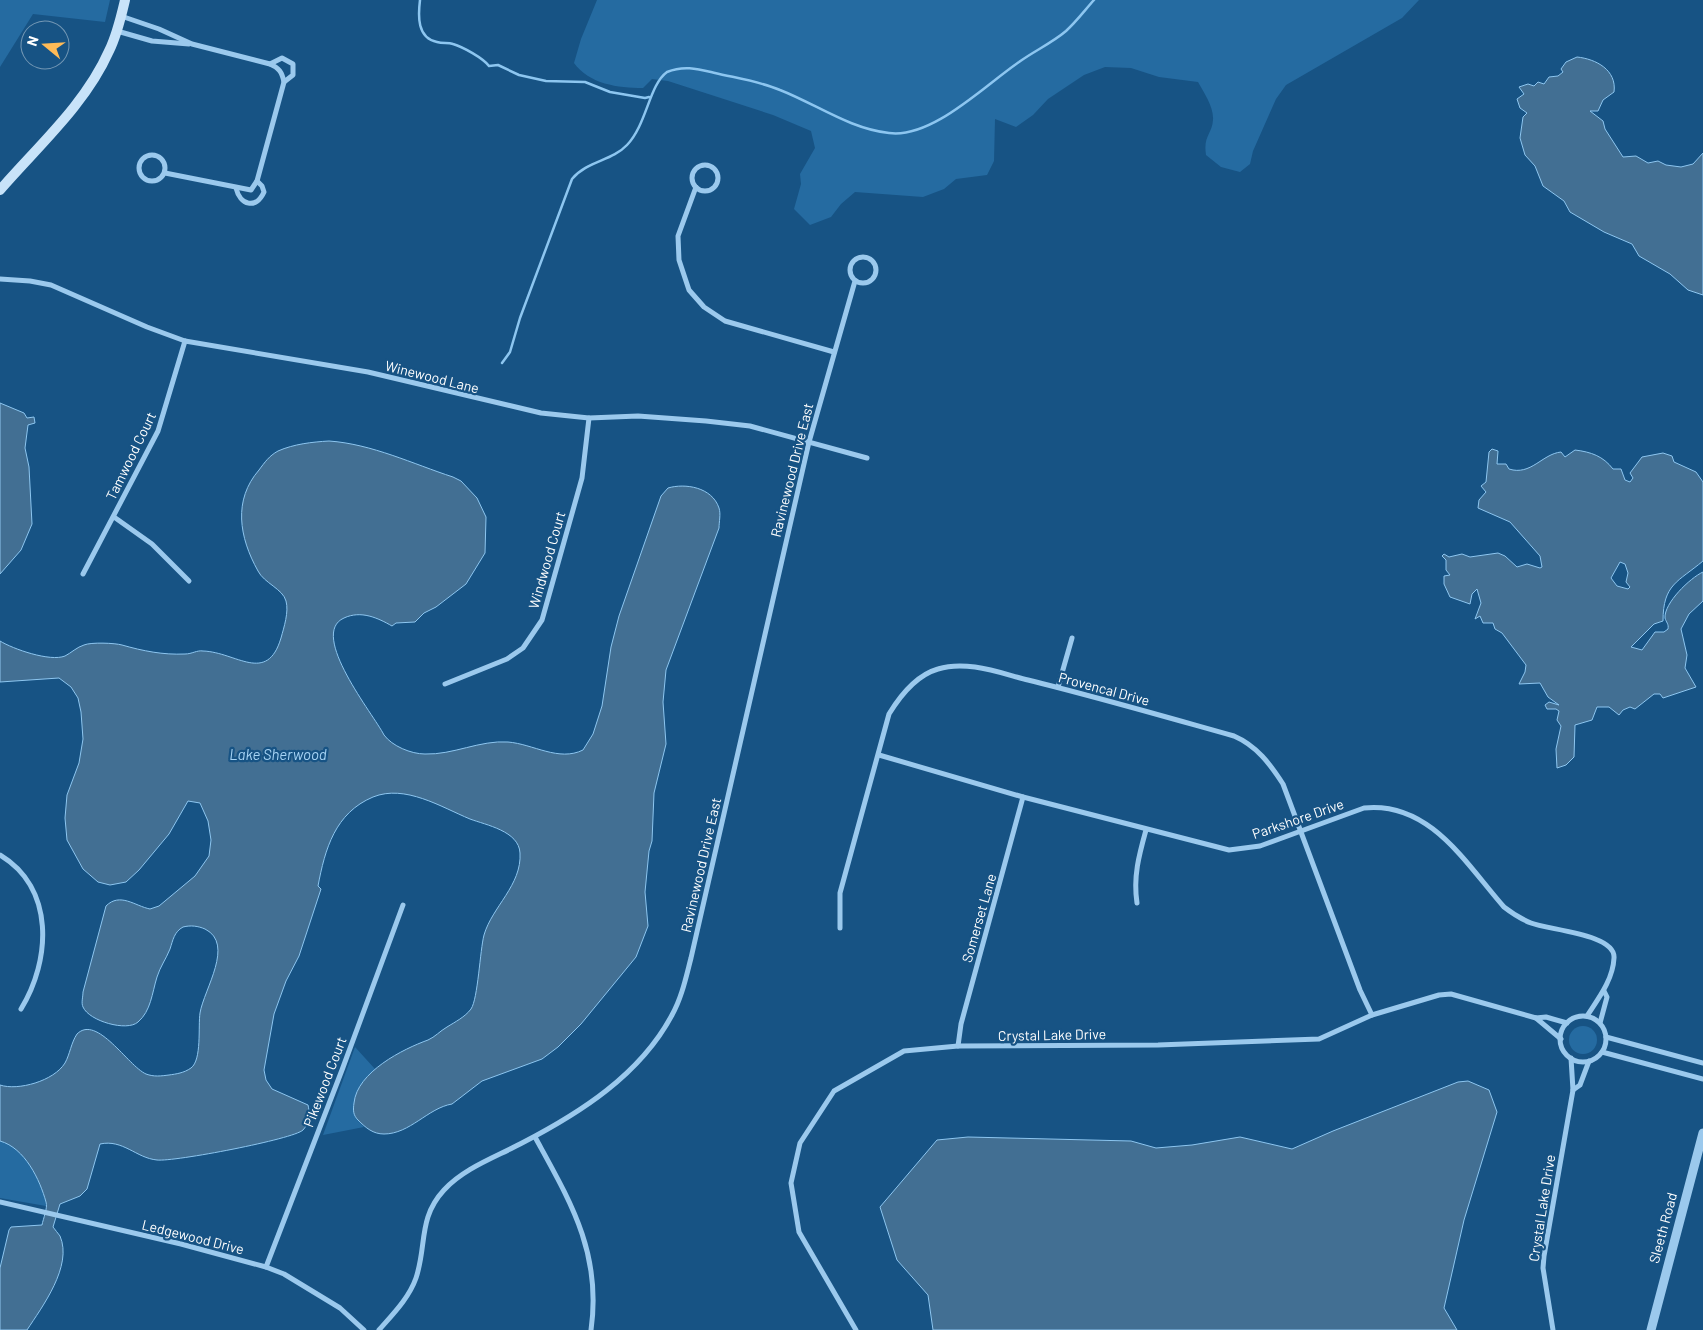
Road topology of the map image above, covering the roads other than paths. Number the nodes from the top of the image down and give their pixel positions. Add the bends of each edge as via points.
1 (125, 0) edge
2 (121, 16) junction
3 (117, 31) junction
4 (192, 44) junction
5 (270, 64) junction
6 (284, 82) junction
7 (165, 173) junction
8 (256, 181) junction
9 (696, 187) junction
10 (236, 188) junction
11 (0, 190) edge
12 (0, 279) edge
13 (856, 281) junction
14 (185, 341) junction
15 (834, 352) junction
16 (589, 418) junction
17 (809, 442) junction
18 (867, 458) dead end
19 (114, 517) junction
20 (83, 574) dead end
21 (190, 581) dead end
22 (1072, 638) dead end
23 (445, 684) dead end
24 (1058, 687) junction
25 (879, 756) junction
26 (1023, 797) junction
27 (1146, 830) junction
28 (1301, 832) junction
29 (0, 855) edge
30 (1138, 903) dead end
31 (403, 905) dead end
32 (840, 928) dead end
33 (1604, 991) junction
34 (21, 1009) dead end
35 (1372, 1015) junction
36 (1587, 1016) junction
37 (1536, 1018) junction
38 (1567, 1023) junction
39 (1600, 1023) junction
40 (1606, 1037) junction
41 (1561, 1039) junction
42 (958, 1046) junction
43 (1602, 1052) junction
44 (1571, 1058) junction
45 (1589, 1061) junction
46 (1703, 1064) edge
47 (1703, 1079) edge
48 (1573, 1090) junction
49 (1703, 1132) edge
50 (535, 1137) junction
51 (0, 1202) edge
52 (266, 1267) junction
53 (364, 1330) edge
54 (379, 1330) edge
55 (590, 1330) edge
56 (856, 1330) edge
57 (1554, 1330) edge
58 (1650, 1330) edge

1 - 2 main road
2 - 3 main road
2 - 4 street
3 - 4 street via 152,41
3 - 11 main road via 86,90
4 - 5 street
5 - 6 street via 279,70
5 - 6 street via 282,58 293,64 293,75
6 - 8 street
7 - 7 street via 164,162 159,157 150,155 140,164 141,175 148,180 158,180
7 - 10 street
8 - 10 street via 250,190
8 - 10 street via 264,192 257,202 244,202 238,197
9 - 9 street via 692,179 697,167 708,165 715,169 718,178 713,188 706,191
9 - 15 street via 678,236 679,260 689,290 704,307 725,320
12 - 14 street, Winewood Lane via 51,285
13 - 13 street, Ravinewood Drive East via 850,272 852,263 860,257 869,259 875,264 875,275 868,282
13 - 15 street, Ravinewood Drive East
14 - 16 street, Winewood Lane via 368,372 541,413
14 - 19 street, Tamwood Court via 160,426
15 - 17 street, Ravinewood Drive East
16 - 17 street, Winewood Lane via 638,416 706,421 750,426
16 - 23 street, Windwood Court via 582,478 542,620 523,648 507,659
17 - 18 street, Winewood Lane
17 - 50 street, Ravinewood Drive East via 682,992 660,1034 629,1072 574,1114
19 - 20 street, Tamwood Court
19 - 21 street via 152,544
22 - 24 street
24 - 25 street, Provencal Drive via 972,667 936,669 899,697 890,714
24 - 28 street, Provencal Drive via 1245,741 1269,762 1283,784
25 - 26 street, Parkshore Drive
25 - 32 street, Provencal Drive via 840,893
26 - 27 street, Parkshore Drive
26 - 42 street, Somerset Lane via 961,1024
27 - 28 street, Parkshore Drive via 1229,850 1260,846
27 - 30 street via 1134,885
28 - 33 street, Parkshore Drive via 1364,808 1381,806 1416,816 1438,831 1504,908 1532,924 1598,939 1610,947 1614,958
28 - 35 street, Provencal Drive
29 - 34 street via 11,861 34,889 44,921 35,978
31 - 52 street, Pikewood Court
33 - 36 street, Parkshore Drive
33 - 39 street, Parkshore Drive via 1606,997
35 - 37 street, Crystal Lake Drive via 1450,994
35 - 42 street, Crystal Lake Drive via 1319,1039 1167,1045
36 - 38 street
36 - 39 street
37 - 38 street, Crystal Lake Drive via 1546,1017
37 - 41 street, Crystal Lake Drive
38 - 41 street
39 - 40 street
40 - 43 street
40 - 46 street
41 - 44 street, Crystal Lake Drive
42 - 56 street, Crystal Lake Drive via 904,1051 834,1091 800,1143 791,1183 799,1232
43 - 45 street
43 - 47 street
44 - 45 street
44 - 48 street, Crystal Lake Drive
45 - 48 street, Crystal Lake Drive via 1580,1085
48 - 57 street, Crystal Lake Drive via 1543,1268
49 - 58 street, Sleeth Road
50 - 54 street, Ravinewood Drive East via 464,1173 440,1194 425,1223 413,1285
50 - 55 street via 572,1206 588,1247 594,1294
51 - 52 street, Ledgewood Drive
52 - 53 street, Ledgewood Drive via 334,1304

